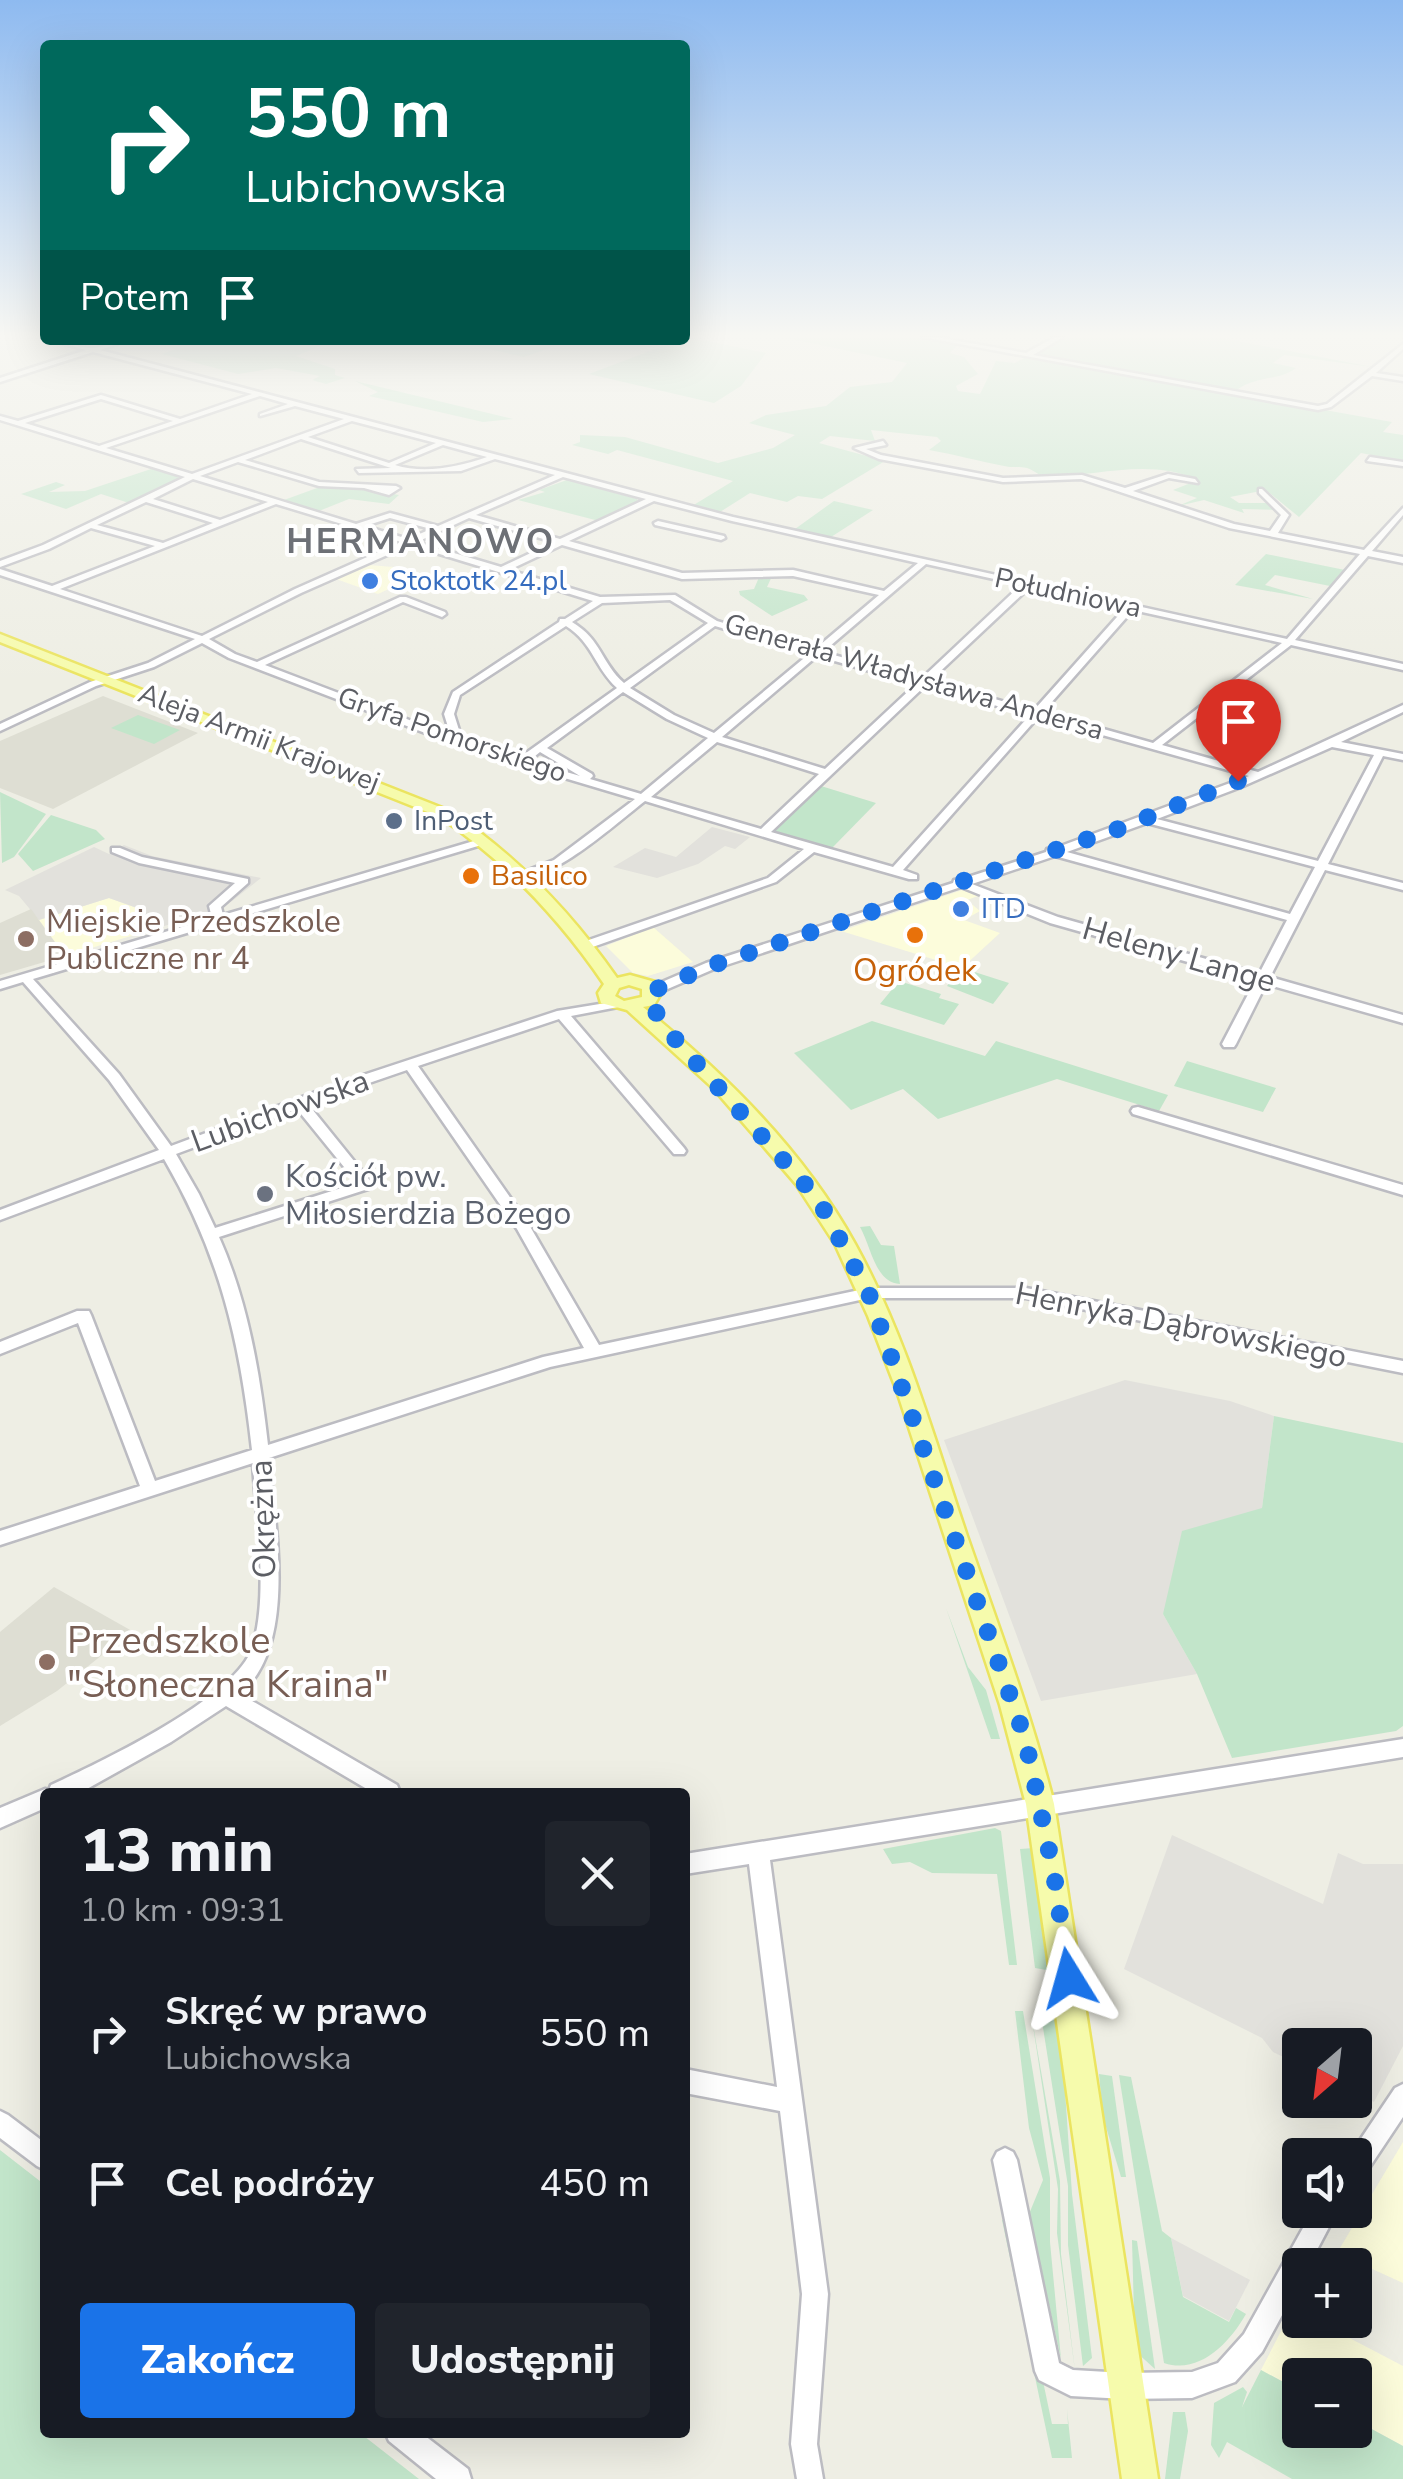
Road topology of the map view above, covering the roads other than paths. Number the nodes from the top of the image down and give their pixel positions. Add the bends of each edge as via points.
1 (115, 453) edge
2 (258, 453) edge
3 (356, 453) edge
4 (419, 453) edge
5 (476, 453) edge
6 (869, 453) edge
7 (493, 457) junction
8 (1370, 459) dead end
9 (238, 460) junction
10 (392, 463) junction
11 (1403, 464) edge
12 (401, 470) junction
13 (359, 471) dead end
14 (561, 475) junction
15 (193, 476) junction
16 (1195, 481) dead end
17 (366, 486) dead end
18 (1125, 491) junction
19 (1262, 492) dead end
20 (651, 499) junction
21 (146, 500) junction
22 (274, 502) junction
23 (1403, 510) edge
24 (470, 516) junction
25 (732, 519) junction
26 (221, 522) junction
27 (658, 524) dead end
28 (91, 526) junction
29 (357, 526) junction
30 (440, 528) junction
31 (1272, 534) junction
32 (707, 535) junction
33 (721, 538) dead end
34 (409, 542) junction
35 (558, 543) junction
36 (162, 545) junction
37 (1366, 553) junction
38 (1403, 560) edge
39 (924, 562) junction
40 (0, 568) edge
41 (502, 570) junction
42 (682, 576) junction
43 (1027, 585) junction
44 (50, 590) junction
45 (884, 594) junction
46 (672, 598) junction
47 (600, 600) junction
48 (1131, 607) junction
49 (442, 614) dead end
50 (563, 621) junction
51 (714, 622) junction
52 (0, 638) edge
53 (202, 640) junction
54 (1289, 642) junction
55 (815, 653) junction
56 (258, 665) junction
57 (1403, 668) edge
58 (107, 679) junction
59 (924, 682) junction
60 (624, 688) junction
61 (1403, 708) edge
62 (1036, 712) junction
63 (0, 728) edge
64 (713, 739) junction
65 (448, 740) junction
66 (1329, 743) junction
67 (1157, 744) junction
68 (540, 748) junction
69 (1379, 754) junction
70 (1403, 758) edge
71 (520, 762) junction
72 (827, 773) junction
73 (1256, 774) junction
74 (604, 786) junction
75 (643, 797) junction
76 (1143, 819) junction
77 (764, 832) junction
78 (484, 840) junction
79 (813, 847) junction
80 (116, 850) dead end
81 (1051, 851) junction
82 (1322, 866) junction
83 (896, 871) junction
84 (522, 876) junction
85 (913, 876) dead end
86 (958, 882) junction
87 (1403, 887) edge
88 (1292, 918) junction
89 (219, 920) junction
90 (588, 946) junction
91 (26, 978) junction
92 (1262, 979) junction
93 (0, 985) edge
94 (630, 993) junction
95 (562, 1014) junction
96 (1403, 1019) edge
97 (1228, 1044) dead end
98 (410, 1064) junction
99 (300, 1103) junction
100 (1138, 1111) dead end
101 (680, 1152) dead end
102 (168, 1153) junction
103 (1403, 1190) edge
104 (0, 1215) edge
105 (212, 1234) junction
106 (869, 1294) junction
107 (0, 1348) edge
108 (593, 1349) junction
109 (1403, 1367) edge
110 (261, 1454) junction
111 (150, 1490) junction
112 (0, 1538) edge
113 (228, 1698) junction
114 (1403, 1748) edge
115 (65, 1788) edge
116 (383, 1788) edge
117 (40, 1800) edge
118 (1040, 1804) junction
119 (0, 1818) edge
120 (759, 1856) junction
121 (690, 1863) edge
122 (690, 2082) edge
123 (1403, 2096) edge
124 (791, 2101) junction
125 (0, 2123) edge
126 (1372, 2144) edge
127 (40, 2154) edge
128 (1005, 2160) dead end
129 (1316, 2228) edge
130 (1124, 2386) junction
131 (406, 2438) edge
132 (458, 2479) edge
133 (810, 2479) edge
134 (1140, 2479) edge

1 - 15 street
2 - 9 street
3 - 10 street
4 - 10 street
5 - 7 street, Południowa
6 - 18 street via 1003,480 1075,476
7 - 12 street via 460,469
7 - 14 street, Południowa
8 - 11 street
9 - 15 street
9 - 17 street via 319,484
10 - 12 street
12 - 13 street
14 - 20 street, Południowa
14 - 24 street
15 - 21 street
15 - 22 street
16 - 18 street via 1168,476
18 - 31 street
19 - 31 street via 1286,515
20 - 25 street, Południowa
20 - 35 street
21 - 26 street
21 - 28 street
22 - 26 street
22 - 29 street
23 - 37 street
24 - 30 street
24 - 35 street
25 - 32 street
25 - 39 street, Południowa
26 - 36 street
27 - 32 street
28 - 36 street
28 - 40 street
29 - 30 street via 390,515
29 - 34 street
30 - 34 street
31 - 37 street
32 - 33 street
34 - 41 street
34 - 53 street
35 - 41 street
35 - 42 street
36 - 44 street
37 - 38 street
37 - 54 street
39 - 43 street, Południowa
39 - 45 street
40 - 44 street, Gryfa Pomorskiego
41 - 47 street
42 - 45 street via 793,573
42 - 46 street
43 - 48 street, Południowa
43 - 59 street
44 - 53 street, Gryfa Pomorskiego
45 - 55 street
46 - 47 street
46 - 51 street, Generała Władysława Andersa
47 - 50 street
48 - 54 street, Południowa
48 - 62 street
49 - 56 street via 403,599
50 - 60 street via 584,632
50 - 65 street via 456,694
51 - 55 street, Generała Władysława Andersa
51 - 60 street
52 - 58 main road, Aleja Armii Krajowej
53 - 56 street, Gryfa Pomorskiego
53 - 58 street
54 - 57 street, Południowa
54 - 67 street
55 - 59 street, Generała Władysława Andersa
55 - 64 street
56 - 65 street, Gryfa Pomorskiego
58 - 63 street
58 - 78 main road, Aleja Armii Krajowej via 419,801
59 - 62 street, Generała Władysława Andersa
59 - 72 street
60 - 64 street
60 - 68 street
61 - 66 street, Lubichowska
62 - 67 street, Generała Władysława Andersa
62 - 83 street
64 - 72 street
64 - 75 street
65 - 71 street, Gryfa Pomorskiego
66 - 69 street
66 - 73 street, Lubichowska
67 - 73 street, Generała Władysława Andersa
68 - 71 street
68 - 74 street
69 - 70 street
69 - 82 street
71 - 74 street, Gryfa Pomorskiego
72 - 77 street
73 - 76 street, Lubichowska
74 - 75 street, Gryfa Pomorskiego
75 - 77 street, Gryfa Pomorskiego
75 - 84 street via 558,862
76 - 81 street, Lubichowska
76 - 82 street
77 - 79 street, Gryfa Pomorskiego
78 - 84 main road, Aleja Armii Krajowej
78 - 89 street
79 - 83 street, Gryfa Pomorskiego
79 - 90 street via 772,880
80 - 89 street via 244,881 215,906
81 - 86 street, Lubichowska
81 - 88 street
82 - 87 street
82 - 88 street
83 - 85 street, Gryfa Pomorskiego
84 - 90 main road, Aleja Armii Krajowej
86 - 92 street, Heleny Lange via 1054,920
86 - 94 street, Lubichowska
88 - 92 street
89 - 91 street
90 - 94 main road, Aleja Armii Krajowej
91 - 93 street
91 - 102 street, Okrężna via 127,1093
92 - 96 street, Heleny Lange
92 - 97 street
94 - 95 street, Lubichowska
94 - 106 main road, Aleja Armii Krajowej via 818,1199
95 - 98 street, Lubichowska
95 - 101 street
98 - 99 street, Lubichowska
98 - 108 street via 523,1226
99 - 102 street, Lubichowska
99 - 105 street via 366,1185
100 - 103 street
102 - 104 street, Lubichowska
102 - 105 street, Okrężna
105 - 110 street, Okrężna via 250,1356
106 - 108 street, Henryka Dąbrowskiego
106 - 109 street, Henryka Dąbrowskiego via 1026,1293
106 - 118 main road, Aleja Armii Krajowej via 1025,1738
107 - 111 street via 83,1314
108 - 110 street, Henryka Dąbrowskiego
110 - 111 street, Henryka Dąbrowskiego
110 - 113 street, Okrężna via 267,1635 253,1668
111 - 112 street, Henryka Dąbrowskiego
113 - 115 street, Okrężna
113 - 116 street
114 - 118 street
117 - 119 street
118 - 120 street
118 - 130 main road, Aleja Armii Krajowej
120 - 121 street
120 - 124 street
122 - 124 street
123 - 126 street
124 - 133 street via 815,2294 804,2444
125 - 127 street
128 - 130 street via 1048,2371 1071,2384
129 - 130 street via 1253,2343 1226,2374 1192,2385
130 - 134 main road, Aleja Armii Krajowej
131 - 132 street

